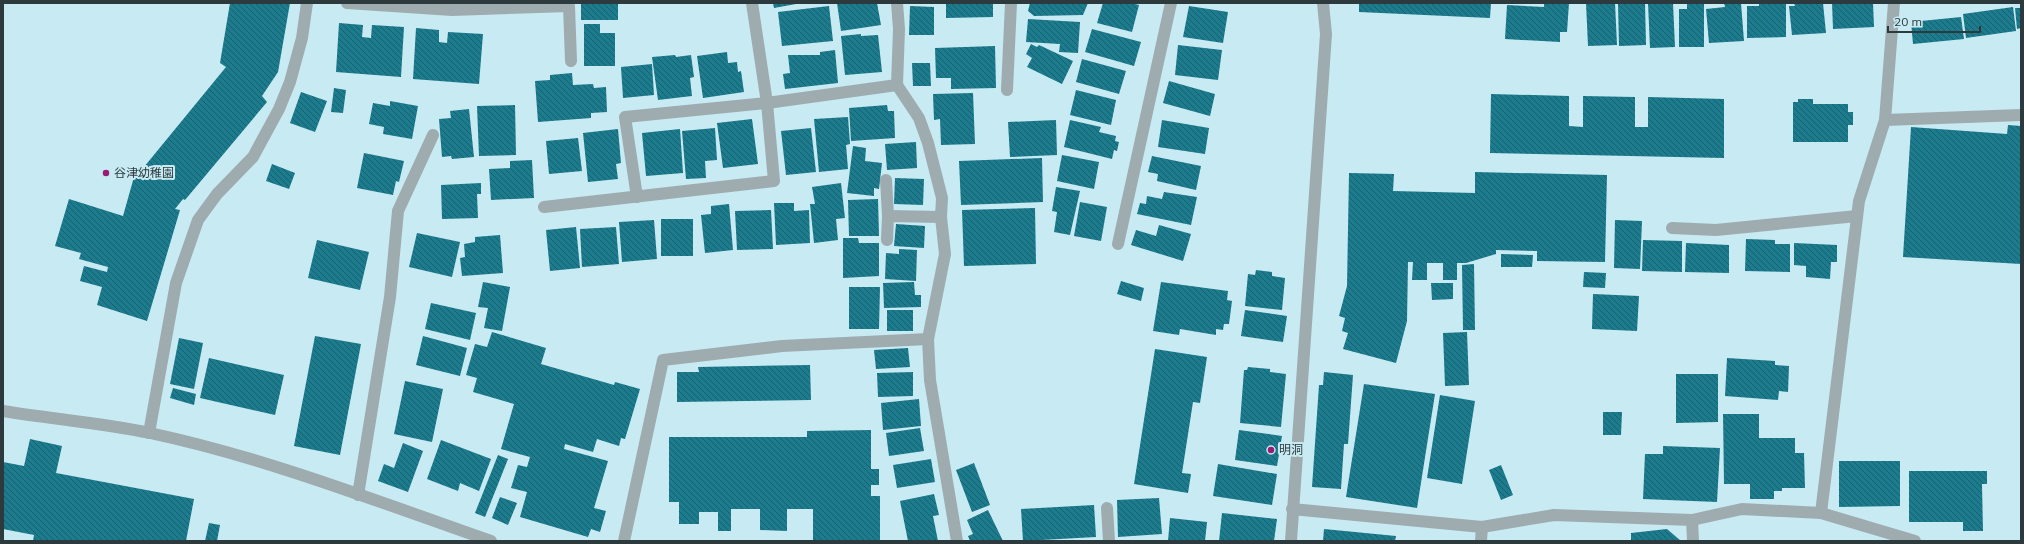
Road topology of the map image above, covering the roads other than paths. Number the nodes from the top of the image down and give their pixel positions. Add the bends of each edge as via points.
1 (307, 3) edge
2 (347, 3) edge
3 (752, 3) edge
4 (897, 3) edge
5 (1011, 3) edge
6 (1170, 3) edge
7 (1322, 3) edge
8 (1895, 3) edge
9 (569, 5) edge
10 (571, 61) dead end
11 (897, 85) junction
12 (1007, 90) dead end
13 (767, 103) junction
14 (2021, 115) edge
15 (1885, 120) junction
16 (433, 135) dead end
17 (886, 180) dead end
18 (637, 197) junction
19 (544, 207) dead end
20 (888, 216) junction
21 (1857, 216) junction
22 (941, 217) junction
23 (1672, 228) dead end
24 (887, 240) dead end
25 (1118, 244) dead end
26 (928, 339) junction
27 (3, 410) edge
28 (149, 433) junction
29 (358, 494) junction
30 (1107, 508) dead end
31 (1292, 508) junction
32 (1821, 513) junction
33 (1692, 520) junction
34 (1482, 527) junction
35 (491, 541) edge
36 (624, 541) edge
37 (958, 541) edge
38 (1109, 541) edge
39 (1290, 541) edge
40 (1482, 541) edge
41 (1693, 541) edge
42 (1915, 541) edge

1 - 28 street via 302,38 290,82 279,109 253,157 217,194 198,220 176,283
2 - 9 street via 452,10
3 - 13 street
4 - 11 street
5 - 12 street
6 - 25 street
7 - 31 street via 1326,34
8 - 15 street
9 - 10 street
11 - 13 street
11 - 22 street via 919,118 928,143 942,198
13 - 18 street via 774,182
13 - 18 street via 625,117
14 - 15 street
15 - 21 street via 1859,201
16 - 29 street via 398,211 390,297
17 - 20 street
18 - 19 street
20 - 22 street
20 - 24 street
21 - 23 street via 1716,230
21 - 32 street
22 - 26 street via 945,254
26 - 36 street via 782,346 663,360
26 - 37 street via 930,380
27 - 28 street
28 - 29 street via 220,450
29 - 35 street
30 - 38 street
31 - 34 street
31 - 39 street
32 - 33 street via 1742,509
32 - 42 street
33 - 34 street via 1554,515
33 - 41 street
34 - 40 street

